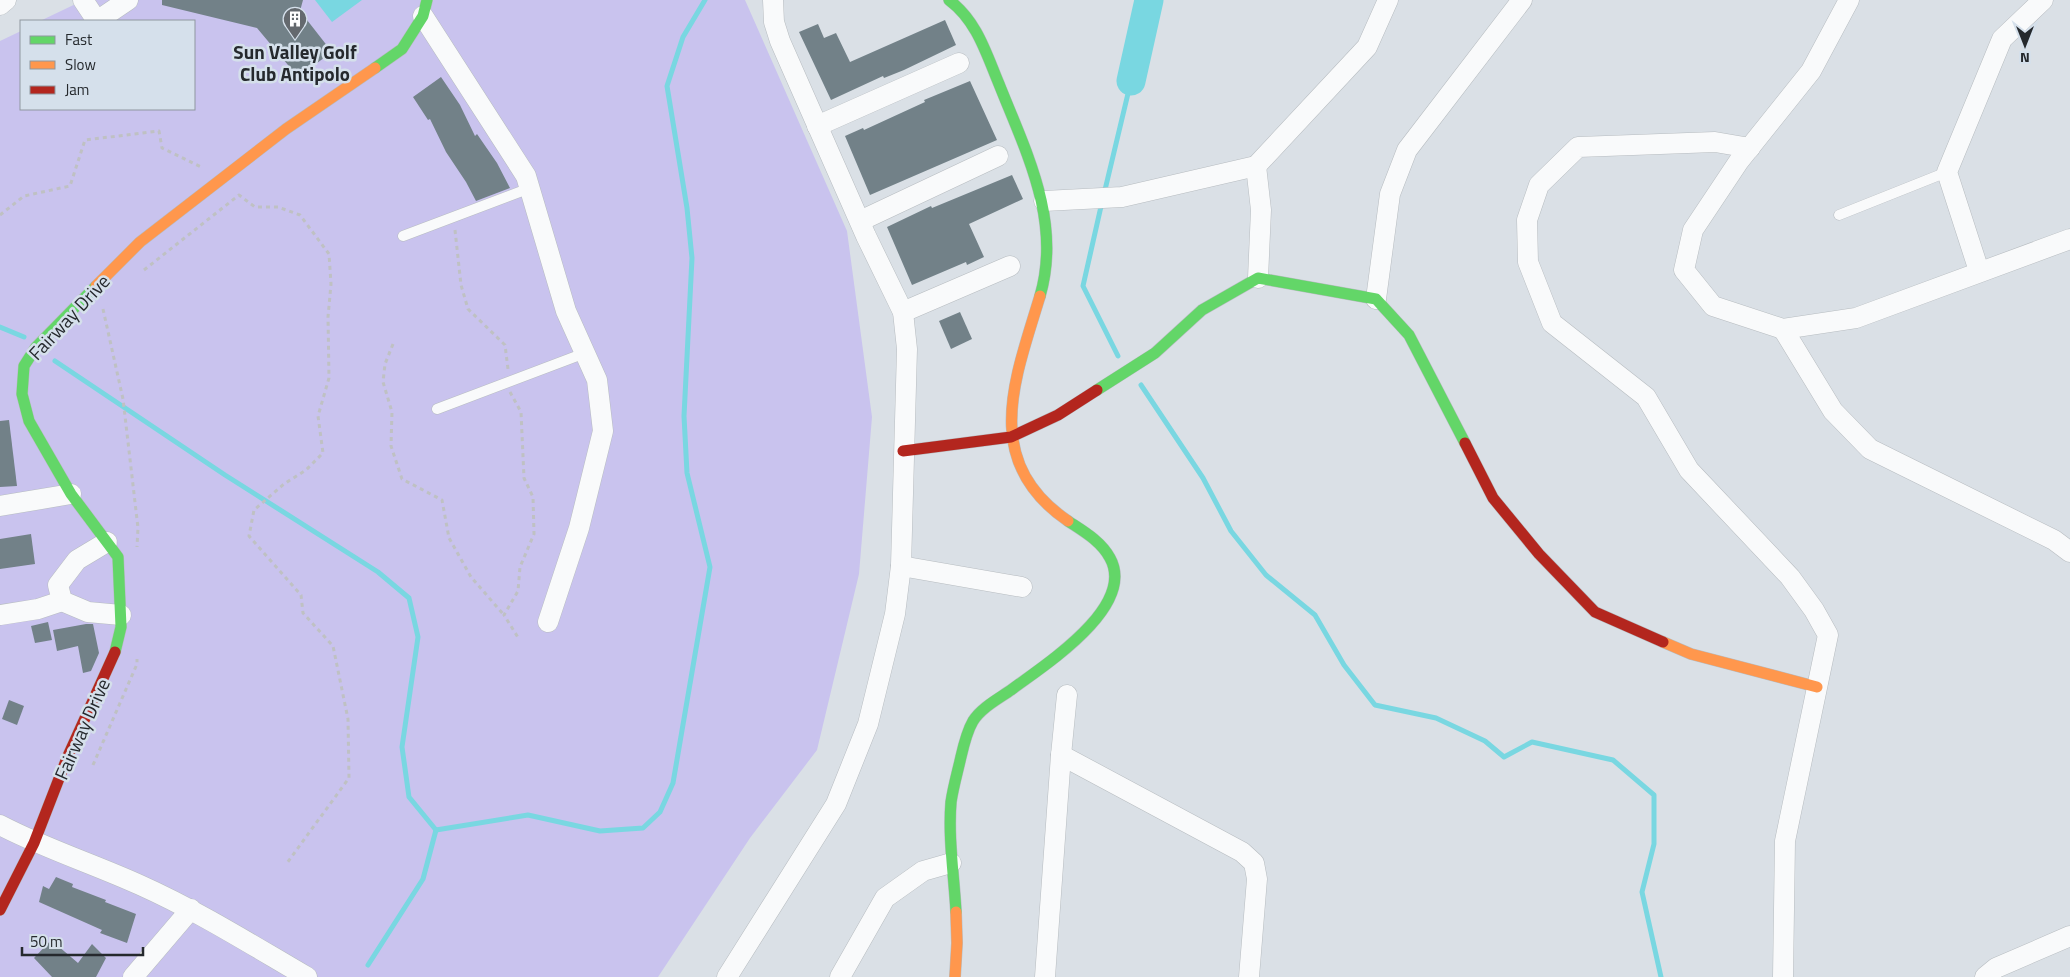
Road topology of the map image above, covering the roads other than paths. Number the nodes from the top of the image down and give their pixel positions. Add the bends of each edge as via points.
1 (6, 0) edge
2 (83, 0) edge
3 (128, 0) edge
4 (773, 0) edge
5 (949, 0) edge
6 (1388, 0) edge
7 (1522, 0) edge
8 (1849, 0) edge
9 (2044, 0) edge
10 (0, 5) edge
11 (425, 8) edge
12 (95, 20) edge
13 (98, 20) edge
14 (959, 63) dead end
15 (817, 126) junction
16 (1750, 148) junction
17 (998, 156) dead end
18 (1256, 166) junction
19 (1947, 172) junction
20 (530, 188) junction
21 (1044, 201) junction
22 (1839, 215) dead end
23 (860, 221) junction
24 (403, 236) dead end
25 (2070, 239) edge
26 (1010, 266) dead end
27 (1979, 271) junction
28 (1258, 278) junction
29 (1376, 299) junction
30 (903, 312) junction
31 (1783, 329) junction
32 (585, 353) junction
33 (437, 409) dead end
34 (1011, 436) junction
35 (903, 451) junction
36 (71, 494) junction
37 (0, 506) edge
38 (107, 542) junction
39 (2070, 552) edge
40 (901, 566) junction
41 (1022, 586) dead end
42 (62, 601) junction
43 (120, 615) junction
44 (0, 616) edge
45 (548, 622) dead end
46 (1817, 687) junction
47 (1067, 695) dead end
48 (1061, 755) junction
49 (0, 825) edge
50 (34, 843) junction
51 (951, 863) junction
52 (191, 909) junction
53 (0, 910) edge
54 (2070, 936) edge
55 (134, 977) edge
56 (307, 977) edge
57 (727, 977) edge
58 (840, 977) edge
59 (955, 977) edge
60 (1045, 977) edge
61 (1249, 977) edge
62 (1783, 977) edge
63 (1985, 977) edge

1 - 10 street
2 - 12 street
3 - 13 street
4 - 15 street via 774,22 780,41
5 - 21 street via 960,6 970,19 983,45 1033,166
6 - 18 street via 1367,47
7 - 29 street via 1407,150 1390,194
8 - 16 street via 1811,71
9 - 19 street via 2002,39
11 - 20 street via 526,176
11 - 36 street, Fairway Drive via 402,49 286,129 140,242 36,347 24,366 22,394 29,421
14 - 15 street
15 - 23 street
16 - 31 street via 1694,230 1684,270 1713,306
16 - 46 street via 1715,142 1578,147 1539,185 1527,220 1528,262 1552,322 1646,397 1689,470 1790,577 1814,610 1828,635
17 - 23 street
18 - 21 street via 1122,197
18 - 28 street via 1261,210
19 - 22 lane
19 - 27 street
20 - 24 lane
20 - 32 street via 566,311
21 - 34 street via 1047,239 1044,278 1018,379
23 - 30 street
25 - 27 street
26 - 30 street
27 - 31 street via 1856,318
28 - 29 street
28 - 34 street via 1202,310 1155,353 1058,415
29 - 46 street via 1409,335 1493,498 1539,554 1595,612 1691,654
30 - 35 street via 907,349
31 - 39 street via 1833,410 1870,449 2054,540
32 - 33 lane
32 - 45 street via 597,380 603,431 579,528
34 - 35 street
34 - 51 street via 1018,460 1033,486 1050,507 1093,537 1110,555 1116,571 1110,600 1093,625 973,721 962,752 951,806
35 - 40 street
36 - 37 street
36 - 38 street, Fairway Drive
38 - 42 street via 77,560 58,585
38 - 43 street, Fairway Drive via 118,557
40 - 41 street
40 - 57 street via 895,614 868,724 836,804
42 - 43 street via 88,612
42 - 44 street
43 - 50 street, Fairway Drive via 121,627 114,658 67,758
46 - 62 street via 1785,841
47 - 48 street
48 - 60 street
48 - 61 street via 1242,852 1254,863 1257,879
49 - 50 street
50 - 52 street via 140,884
50 - 53 street, Fairway Drive
51 - 58 street via 923,871 885,898
51 - 59 street via 957,932
52 - 55 street
52 - 56 street
54 - 63 street via 1996,968

